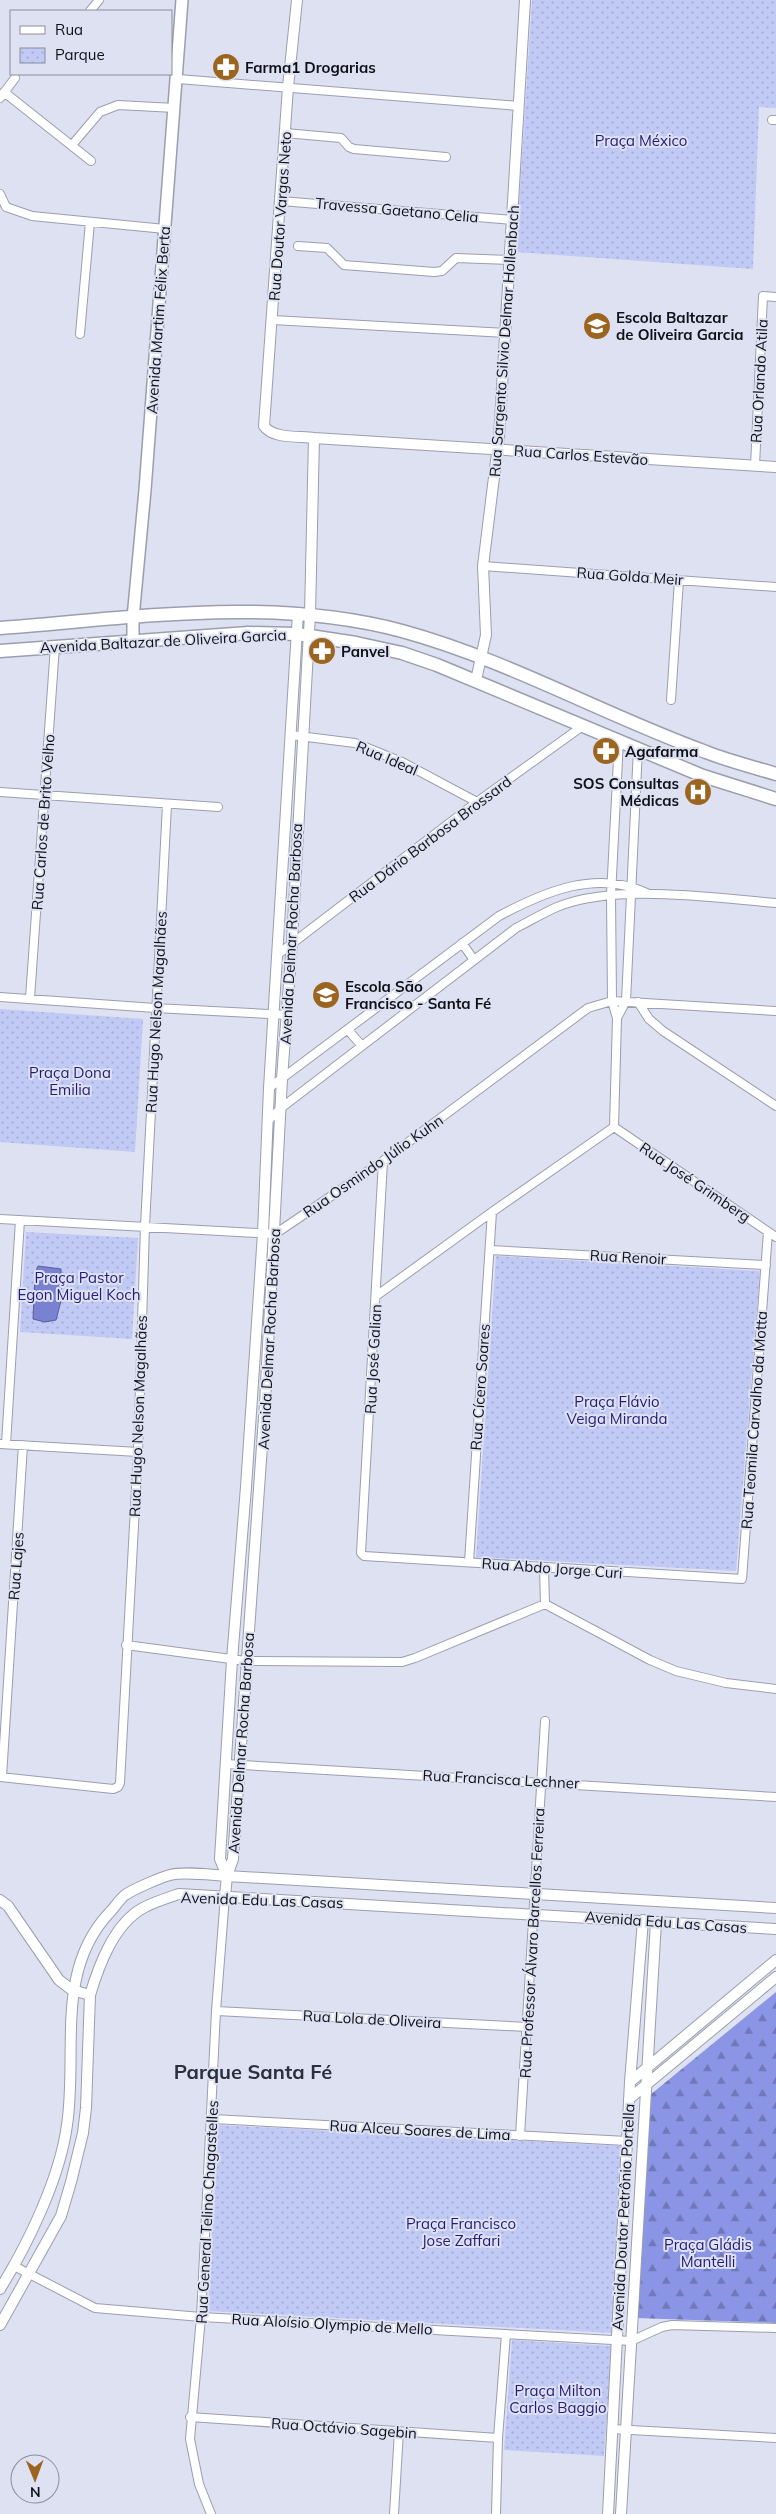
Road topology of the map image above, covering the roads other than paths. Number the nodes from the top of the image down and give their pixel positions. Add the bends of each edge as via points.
1 (99, 0) edge
2 (182, 0) edge
3 (297, 0) edge
4 (525, 0) edge
5 (91, 10) edge
6 (15, 78) dead end
7 (178, 79) junction
8 (288, 87) junction
9 (2, 95) edge
10 (519, 106) junction
11 (175, 108) junction
12 (285, 133) junction
13 (72, 145) junction
14 (446, 157) dead end
15 (91, 161) dead end
16 (0, 194) edge
17 (281, 201) junction
18 (513, 220) junction
19 (90, 222) junction
20 (165, 229) junction
21 (298, 246) dead end
22 (510, 260) junction
23 (776, 297) edge
24 (273, 320) junction
25 (506, 333) junction
26 (80, 334) dead end
27 (268, 431) joint
28 (314, 438) junction
29 (498, 450) junction
30 (755, 466) junction
31 (776, 467) edge
32 (483, 566) junction
33 (679, 580) junction
34 (776, 587) edge
35 (304, 613) junction
36 (133, 618) junction
37 (0, 628) edge
38 (303, 634) junction
39 (133, 640) junction
40 (55, 646) junction
41 (0, 651) edge
42 (482, 659) junction
43 (476, 680) junction
44 (671, 700) dead end
45 (584, 725) junction
46 (291, 735) junction
47 (302, 736) junction
48 (620, 740) junction
49 (638, 748) junction
50 (776, 774) edge
51 (0, 792) edge
52 (44, 796) junction
53 (776, 799) edge
54 (477, 802) junction
55 (167, 805) junction
56 (218, 807) dead end
57 (612, 884) junction
58 (630, 886) junction
59 (647, 893) junction
60 (611, 896) junction
61 (631, 896) junction
62 (776, 903) edge
63 (292, 942) junction
64 (462, 943) junction
65 (277, 955) junction
66 (474, 960) junction
67 (0, 997) edge
68 (30, 998) junction
69 (612, 1000) junction
70 (626, 1001) junction
71 (638, 1002) junction
72 (155, 1008) junction
73 (776, 1011) edge
74 (274, 1015) junction
75 (288, 1015) junction
76 (618, 1018) junction
77 (348, 1030) junction
78 (362, 1046) junction
79 (282, 1078) junction
80 (269, 1088) junction
81 (776, 1106) edge
82 (281, 1108) junction
83 (268, 1120) junction
84 (614, 1127) junction
85 (383, 1162) junction
86 (492, 1212) junction
87 (0, 1219) edge
88 (20, 1220) junction
89 (145, 1226) junction
90 (768, 1232) junction
91 (263, 1233) junction
92 (275, 1234) junction
93 (776, 1237) edge
94 (490, 1250) junction
95 (766, 1265) junction
96 (376, 1296) junction
97 (3, 1444) edge
98 (23, 1445) junction
99 (138, 1452) junction
100 (362, 1556) joint
101 (469, 1562) junction
102 (544, 1568) junction
103 (742, 1579) joint
104 (545, 1604) junction
105 (126, 1645) junction
106 (232, 1660) junction
107 (246, 1661) junction
108 (776, 1689) edge
109 (545, 1721) dead end
110 (226, 1764) junction
111 (240, 1765) junction
112 (1, 1777) edge
113 (542, 1781) junction
114 (776, 1797) edge
115 (227, 1876) junction
116 (534, 1894) junction
117 (225, 1896) junction
118 (0, 1900) edge
119 (776, 1908) edge
120 (533, 1914) junction
121 (642, 1920) junction
122 (656, 1922) junction
123 (776, 1929) edge
124 (776, 1960) edge
125 (776, 1976) edge
126 (72, 1990) junction
127 (90, 1995) junction
128 (216, 2011) junction
129 (527, 2027) junction
130 (646, 2070) junction
131 (630, 2082) junction
132 (645, 2088) junction
133 (629, 2099) junction
134 (213, 2119) junction
135 (520, 2136) junction
136 (627, 2141) junction
137 (63, 2147) junction
138 (79, 2153) junction
139 (14, 2266) junction
140 (30, 2273) junction
141 (0, 2289) edge
142 (201, 2317) junction
143 (0, 2325) edge
144 (776, 2328) edge
145 (506, 2334) junction
146 (616, 2340) junction
147 (631, 2341) junction
148 (190, 2417) junction
149 (612, 2429) junction
150 (626, 2429) junction
151 (398, 2431) junction
152 (498, 2438) junction
153 (776, 2438) edge
154 (211, 2514) edge
155 (394, 2514) edge
156 (496, 2514) edge
157 (608, 2514) edge
158 (621, 2514) edge

1 - 5 street
2 - 7 main road, Avenida Martim Félix Berta
3 - 8 street, Rua Doutor Vargas Neto
4 - 10 street, Rua Sargento Silvio Delmar Hollenbach
6 - 9 street
7 - 8 street
7 - 11 main road, Avenida Martim Félix Berta
8 - 10 street
8 - 12 street, Rua Doutor Vargas Neto
9 - 13 street
10 - 18 street, Rua Sargento Silvio Delmar Hollenbach
11 - 13 street via 118,105 100,112
11 - 20 main road, Avenida Martim Félix Berta
12 - 14 street via 341,138 354,149
12 - 17 street, Rua Doutor Vargas Neto
13 - 15 street
16 - 19 street via 6,207 32,216
17 - 18 street, Travessa Gaetano Celia
17 - 24 street, Rua Doutor Vargas Neto
18 - 22 street, Rua Sargento Silvio Delmar Hollenbach
19 - 20 street
19 - 26 street
20 - 36 main road, Avenida Martim Félix Berta
21 - 22 street via 327,248 344,265 434,272 442,271 456,258
22 - 25 street, Rua Sargento Silvio Delmar Hollenbach
23 - 30 street, Rua Orlando Atila via 763,296
24 - 25 street
24 - 27 street, Rua Doutor Vargas Neto via 264,426
25 - 29 street, Rua Sargento Silvio Delmar Hollenbach
27 - 28 street, Rua Carlos Estevão
28 - 29 street, Rua Carlos Estevão
28 - 35 street, Avenida Delmar Rocha Barbosa
29 - 30 street, Rua Carlos Estevão
29 - 32 street, Rua Sargento Silvio Delmar Hollenbach
30 - 31 street, Rua Carlos Estevão
32 - 33 street, Rua Golda Meir
32 - 42 street, Rua Sargento Silvio Delmar Hollenbach via 486,635
33 - 34 street, Rua Golda Meir
33 - 44 street
35 - 36 main road, Avenida Baltazar de Oliveira Garcia via 244,611
35 - 38 street, Avenida Delmar Rocha Barbosa
35 - 42 main road, Avenida Baltazar de Oliveira Garcia via 403,632
36 - 37 main road, Avenida Baltazar de Oliveira Garcia
36 - 39 main road, Avenida Martim Félix Berta
38 - 39 main road, Avenida Baltazar de Oliveira Garcia via 248,633
38 - 43 main road, Avenida Baltazar de Oliveira Garcia via 402,653
38 - 46 street, Avenida Delmar Rocha Barbosa
38 - 47 street, Avenida Delmar Rocha Barbosa
39 - 40 main road, Avenida Baltazar de Oliveira Garcia
40 - 41 main road, Avenida Baltazar de Oliveira Garcia
40 - 52 street, Rua Carlos de Brito Velho
42 - 43 street, Rua Sargento Silvio Delmar Hollenbach
42 - 50 main road, Avenida Baltazar de Oliveira Garcia via 706,752
43 - 45 main road, Avenida Baltazar de Oliveira Garcia
45 - 48 main road, Avenida Baltazar de Oliveira Garcia
45 - 54 street, Rua Dário Barbosa Brossard
46 - 47 street, Rua Ideal
46 - 65 street, Avenida Delmar Rocha Barbosa
47 - 54 street, Rua Ideal via 355,743 402,762
47 - 63 street, Avenida Delmar Rocha Barbosa
48 - 49 main road, Avenida Baltazar de Oliveira Garcia
48 - 57 street
49 - 53 main road, Avenida Baltazar de Oliveira Garcia via 703,776
49 - 58 street
51 - 52 street
52 - 55 street
52 - 68 street, Rua Carlos de Brito Velho
54 - 63 street, Rua Dário Barbosa Brossard
55 - 56 street
55 - 72 street, Rua Hugo Nelson Magalhães
57 - 58 street
57 - 60 street
57 - 64 street via 564,887 546,892 499,916
58 - 59 street
58 - 61 street
59 - 61 street
59 - 62 street
60 - 61 street
60 - 66 street via 558,907 516,928
60 - 69 street
61 - 70 street
63 - 65 street, Rua Dário Barbosa Brossard
63 - 75 street, Avenida Delmar Rocha Barbosa
64 - 66 street
64 - 77 street
65 - 74 street, Avenida Delmar Rocha Barbosa
66 - 78 street
67 - 68 street
68 - 72 street
69 - 70 street, Rua Osmindo Júlio Kuhn
69 - 76 street
69 - 85 street, Rua Osmindo Júlio Kuhn via 588,1008
70 - 71 street, Rua Osmindo Júlio Kuhn
70 - 76 street
71 - 73 street, Rua Osmindo Júlio Kuhn
71 - 81 street via 649,1019 663,1031
72 - 74 street
72 - 89 street, Rua Hugo Nelson Magalhães
74 - 75 street
74 - 80 street, Avenida Delmar Rocha Barbosa
75 - 79 street, Avenida Delmar Rocha Barbosa
76 - 84 street
77 - 78 street
77 - 79 street
78 - 82 street
79 - 80 street
79 - 82 street, Avenida Delmar Rocha Barbosa
80 - 83 street, Avenida Delmar Rocha Barbosa
82 - 83 street
82 - 92 street, Avenida Delmar Rocha Barbosa
83 - 91 street, Avenida Delmar Rocha Barbosa
84 - 86 street
84 - 90 street, Rua José Grimberg
85 - 92 street, Rua Osmindo Júlio Kuhn
85 - 96 street, Rua José Galian
86 - 94 street, Rua Cícero Soares
86 - 96 street
87 - 88 street
88 - 89 street
88 - 97 street
89 - 91 street
89 - 99 street, Rua Hugo Nelson Magalhães
90 - 93 street, Rua José Grimberg
90 - 95 street, Rua Teomila Carvalho da Motta
91 - 92 street
91 - 106 street, Avenida Delmar Rocha Barbosa
92 - 107 street, Avenida Delmar Rocha Barbosa
94 - 95 street, Rua Renoir
94 - 101 street, Rua Cícero Soares
95 - 103 street, Rua Teomila Carvalho da Motta
96 - 100 street, Rua José Galian
97 - 98 street
98 - 99 street
98 - 112 street, Rua Lajes
99 - 105 street, Rua Hugo Nelson Magalhães
100 - 101 street, Rua Abdo Jorge Curi
101 - 102 street, Rua Abdo Jorge Curi
102 - 103 street, Rua Abdo Jorge Curi
102 - 104 street
104 - 107 street via 402,1662
104 - 108 street via 676,1671 726,1683
105 - 106 street
105 - 112 street, Rua Hugo Nelson Magalhães via 118,1787
106 - 107 street
106 - 110 street, Avenida Delmar Rocha Barbosa
107 - 111 street, Avenida Delmar Rocha Barbosa
109 - 113 street, Rua Professor Álvaro Barcellos Ferreira
110 - 111 street, Rua Francisca Lechner
110 - 115 street, Avenida Delmar Rocha Barbosa via 220,1859
111 - 113 street, Rua Francisca Lechner
111 - 115 street, Avenida Delmar Rocha Barbosa via 233,1859
113 - 114 street, Rua Francisca Lechner
113 - 116 street, Rua Professor Álvaro Barcellos Ferreira
115 - 116 street, Avenida Edu Las Casas
115 - 117 street, Rua General Telino Chagastelles
115 - 126 street, Avenida Edu Las Casas via 171,1874 126,1895 98,1924 77,1968
116 - 119 street, Avenida Edu Las Casas
116 - 120 street, Rua Professor Álvaro Barcellos Ferreira
117 - 120 street, Avenida Edu Las Casas
117 - 127 street, Avenida Edu Las Casas via 179,1894 142,1908 112,1940
117 - 128 street, Rua General Telino Chagastelles
118 - 126 street via 8,1906 59,1980
120 - 121 street, Avenida Edu Las Casas
120 - 129 street, Rua Professor Álvaro Barcellos Ferreira
121 - 122 street, Avenida Edu Las Casas
121 - 131 street, Avenida Doutor Petrônio Portella
122 - 123 street, Avenida Edu Las Casas
122 - 130 street, Avenida Doutor Petrônio Portella
124 - 130 street
125 - 132 street
126 - 127 street
126 - 137 street, Avenida Edu Las Casas via 70,2106
127 - 138 street, Avenida Edu Las Casas via 86,2108
128 - 129 street, Rua Lola de Oliveira
128 - 134 street, Rua General Telino Chagastelles
129 - 135 street, Rua Professor Álvaro Barcellos Ferreira
130 - 131 street
130 - 132 street, Avenida Doutor Petrônio Portella
131 - 133 street, Avenida Doutor Petrônio Portella
132 - 133 street
132 - 147 street, Avenida Doutor Petrônio Portella
133 - 136 street, Avenida Doutor Petrônio Portella
134 - 135 street, Rua Alceu Soares de Lima
134 - 142 street, Rua General Telino Chagastelles
135 - 136 street, Rua Alceu Soares de Lima
136 - 146 street, Avenida Doutor Petrônio Portella
137 - 138 street
137 - 139 street, Avenida Edu Las Casas via 54,2178
138 - 140 street, Avenida Edu Las Casas via 60,2216
139 - 140 street, Rua Aloísio Olympio de Mello
139 - 141 street, Avenida Edu Las Casas
140 - 142 street, Rua Aloísio Olympio de Mello via 95,2308
140 - 143 street, Avenida Edu Las Casas
142 - 145 street, Rua Aloísio Olympio de Mello
142 - 148 street, Rua General Telino Chagastelles
144 - 147 street via 672,2325
145 - 146 street, Rua Aloísio Olympio de Mello
145 - 152 street
146 - 147 street, Rua Aloísio Olympio de Mello
146 - 149 street, Avenida Doutor Petrônio Portella
147 - 150 street, Avenida Doutor Petrônio Portella
148 - 151 street, Rua Octávio Sagebin
148 - 154 street, Rua General Telino Chagastelles via 190,2438 199,2484
149 - 150 street
149 - 157 street, Avenida Doutor Petrônio Portella
150 - 153 street
150 - 158 street, Avenida Doutor Petrônio Portella
151 - 152 street, Rua Octávio Sagebin
151 - 155 street
152 - 156 street

